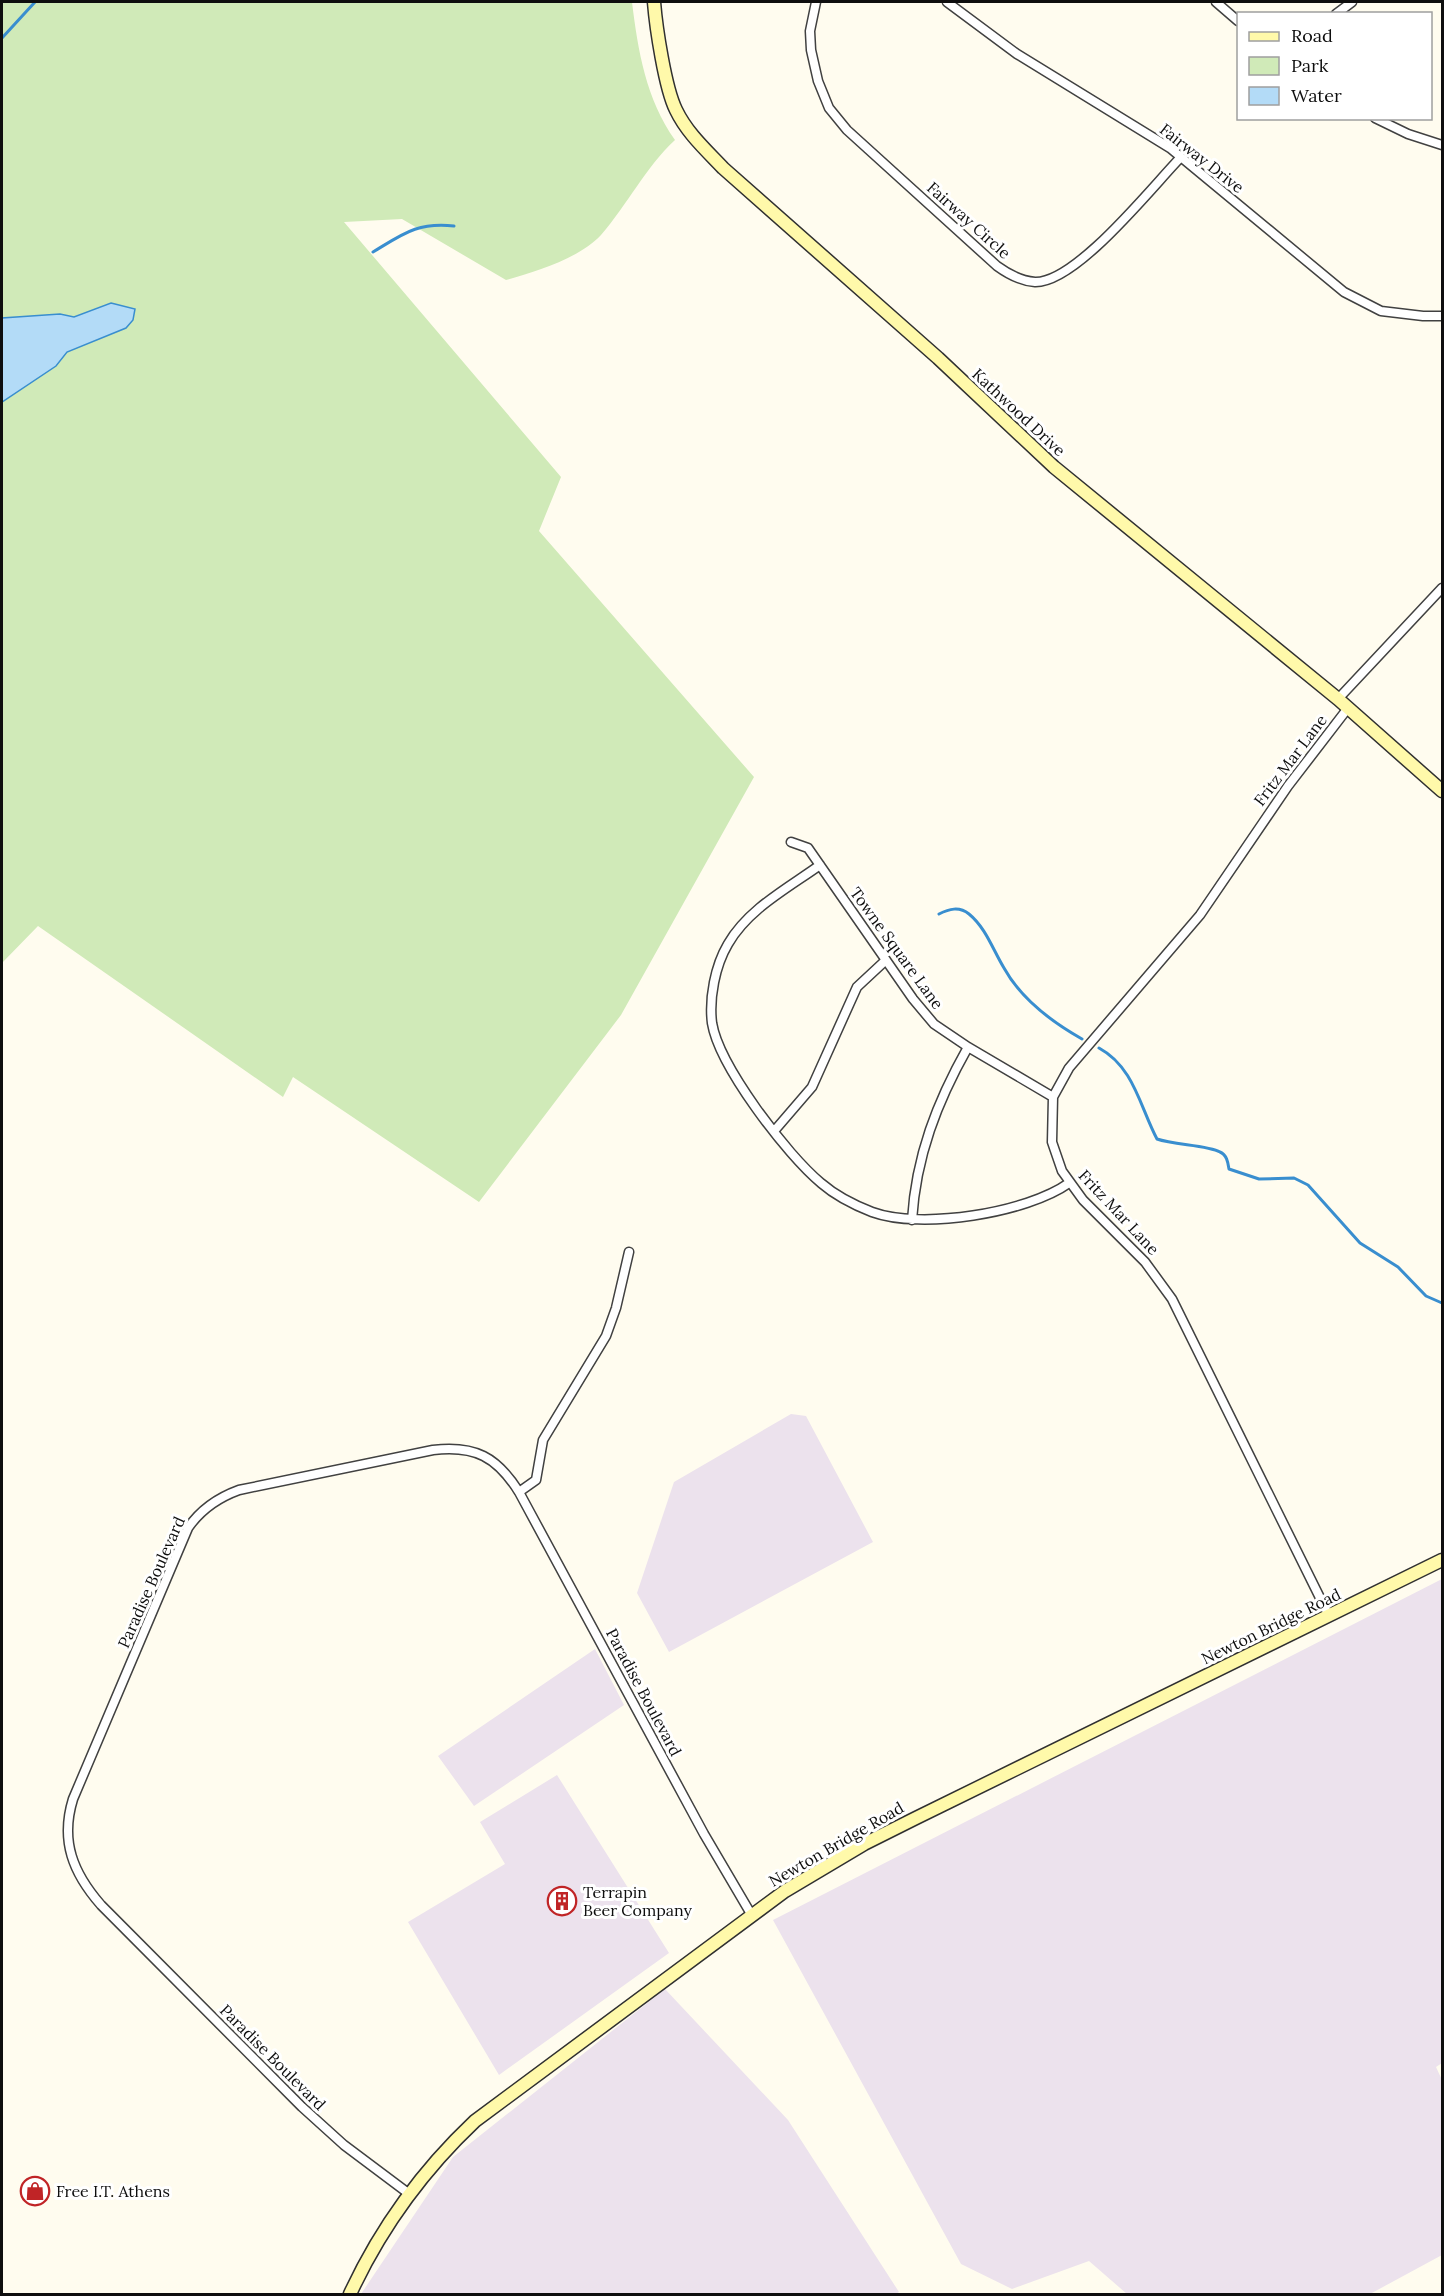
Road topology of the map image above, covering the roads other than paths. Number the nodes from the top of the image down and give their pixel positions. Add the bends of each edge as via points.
1 (654, 2) edge
2 (816, 2) edge
3 (947, 2) edge
4 (1216, 2) edge
5 (1352, 2) edge
6 (1339, 12) edge
7 (1237, 19) edge
8 (1379, 120) edge
9 (1443, 145) edge
10 (1180, 157) junction
11 (1443, 316) edge
12 (1443, 588) edge
13 (1338, 699) junction
14 (1348, 708) junction
15 (1443, 791) edge
16 (791, 842) dead end
17 (820, 865) junction
18 (886, 960) junction
19 (968, 1047) junction
20 (1053, 1097) junction
21 (775, 1130) junction
22 (1069, 1184) junction
23 (912, 1220) junction
24 (628, 1252) dead end
25 (519, 1492) junction
26 (1443, 1560) edge
27 (1329, 1616) junction
28 (751, 1914) junction
29 (408, 2193) junction
30 (350, 2295) edge

1 - 13 main road, Kathwood Drive via 664,68 676,110 696,141 1054,467
2 - 10 street, Fairway Circle via 810,30 811,50 820,88 838,119 997,266 1020,279 1046,281 1077,265
3 - 10 street, Fairway Drive via 1017,54 1102,104
4 - 7 street
5 - 6 street
8 - 9 street
10 - 11 street, Fairway Drive via 1344,292 1381,310
12 - 13 street
13 - 14 main road, Kathwood Drive
14 - 15 main road, Kathwood Drive
14 - 20 street, Fritz Mar Lane via 1288,786 1200,915 1069,1068
16 - 17 street, Towne Square Lane via 808,848
17 - 18 street, Towne Square Lane
17 - 21 street via 747,919 728,944 716,976 712,1022 722,1054
18 - 19 street, Towne Square Lane via 923,1012
18 - 21 street via 857,987 812,1087
19 - 20 street, Towne Square Lane
19 - 23 street via 947,1083 927,1134 917,1172
20 - 22 street, Fritz Mar Lane via 1052,1142
21 - 23 street via 805,1168 839,1196 874,1213
22 - 23 street via 1022,1204 942,1220
22 - 27 street, Fritz Mar Lane via 1145,1262 1172,1299
24 - 25 street via 606,1336 543,1440 536,1480
25 - 28 street, Paradise Boulevard
25 - 29 street, Paradise Boulevard via 489,1458 449,1448 239,1490 214,1501 188,1528 68,1817 67,1835 76,1871 101,1905 302,2107 344,2145
26 - 27 main road, Newton Bridge Road
27 - 28 main road, Newton Bridge Road via 864,1844
28 - 29 main road, Newton Bridge Road via 501,2099 442,2152
29 - 30 main road, Newton Bridge Road via 384,2228

